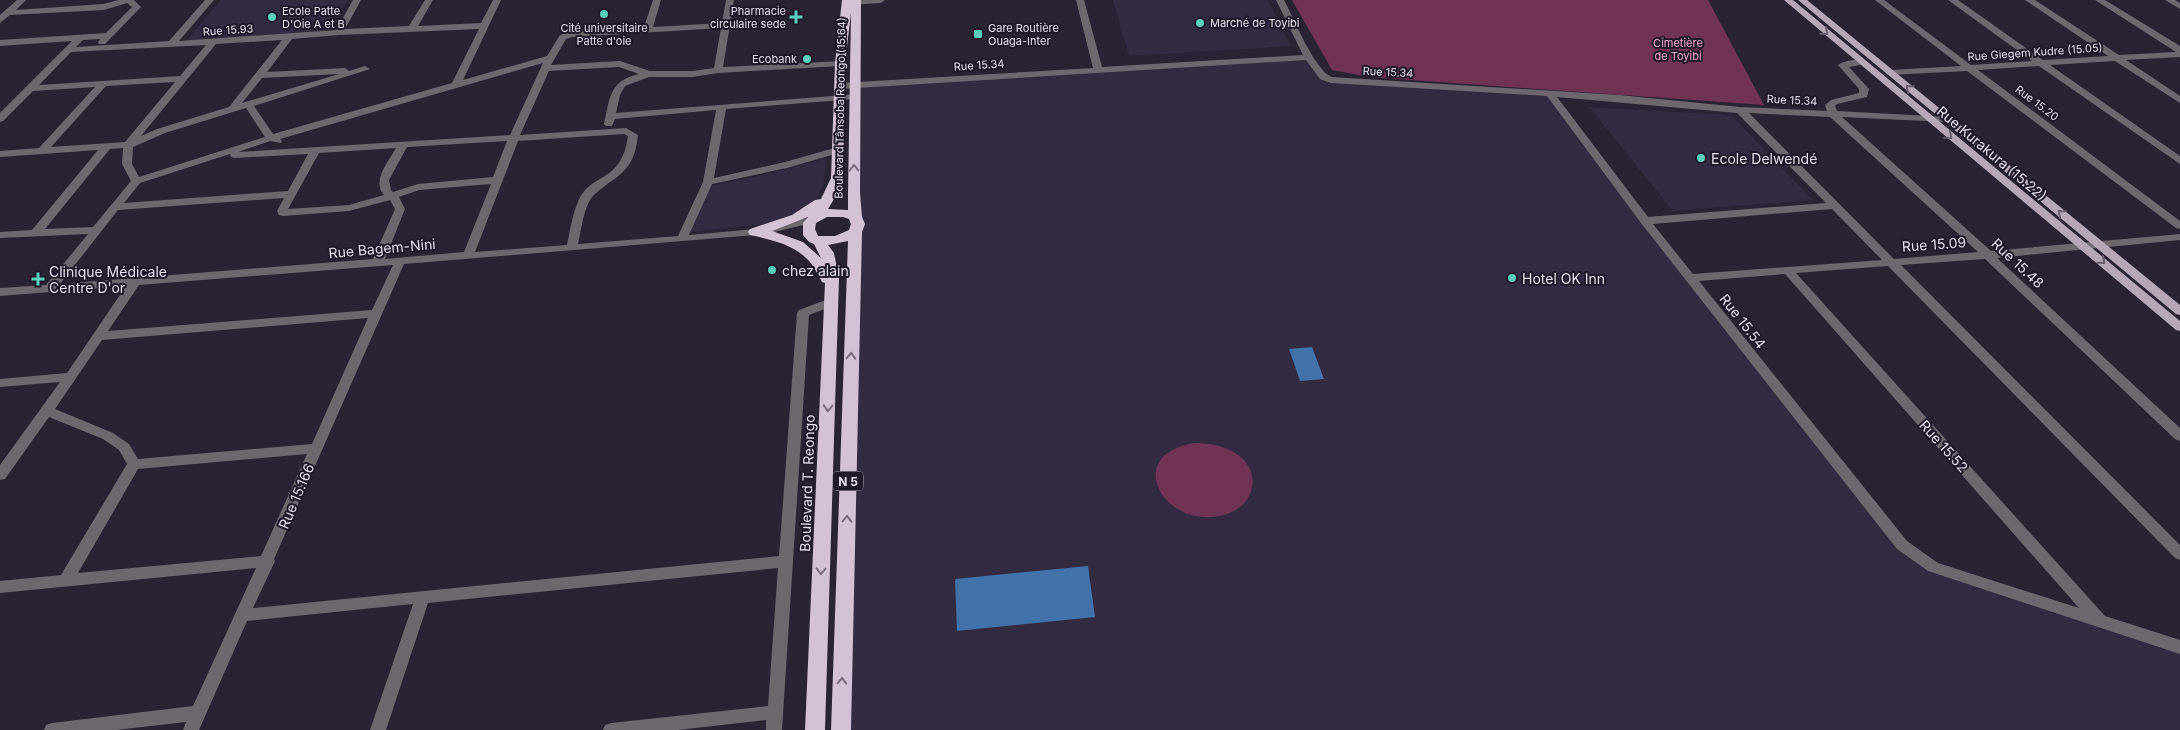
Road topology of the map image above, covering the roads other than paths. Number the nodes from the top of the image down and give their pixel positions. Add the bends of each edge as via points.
1 (22, 0) edge
2 (128, 0) edge
3 (210, 0) edge
4 (357, 0) edge
5 (429, 0) edge
6 (497, 0) edge
7 (657, 0) edge
8 (730, 0) edge
9 (881, 0) edge
10 (1080, 0) edge
11 (1280, 0) edge
12 (1788, 0) edge
13 (1802, 0) edge
14 (1880, 0) edge
15 (1952, 0) edge
16 (2030, 0) edge
17 (2099, 0) edge
18 (2170, 0) edge
19 (851, 1) edge
20 (2180, 6) edge
21 (8, 13) junction
22 (0, 20) edge
23 (726, 25) junction
24 (483, 26) junction
25 (412, 29) junction
26 (648, 30) junction
27 (339, 32) junction
28 (107, 36) junction
29 (289, 37) junction
30 (80, 38) junction
31 (213, 42) junction
32 (0, 43) edge
33 (171, 45) junction
34 (95, 49) junction
35 (67, 50) junction
36 (2180, 52) edge
37 (1309, 57) junction
38 (2117, 57) junction
39 (550, 58) junction
40 (1862, 62) junction
41 (2041, 62) junction
42 (840, 63) junction
43 (545, 68) junction
44 (1098, 68) junction
45 (1969, 68) junction
46 (718, 70) junction
47 (1891, 73) junction
48 (649, 74) junction
49 (258, 75) junction
50 (182, 79) junction
51 (104, 84) junction
52 (457, 84) junction
53 (855, 87) junction
54 (29, 88) junction
55 (841, 88) junction
56 (1550, 94) junction
57 (2180, 100) edge
58 (248, 105) junction
59 (721, 108) junction
60 (232, 110) junction
61 (1740, 110) junction
62 (1833, 114) junction
63 (611, 116) junction
64 (1929, 118) junction
65 (0, 119) edge
66 (1946, 119) junction
67 (606, 132) junction
68 (514, 137) junction
69 (271, 138) junction
70 (128, 144) junction
71 (404, 145) junction
72 (107, 146) junction
73 (316, 150) junction
74 (838, 150) junction
75 (42, 151) junction
76 (298, 151) junction
77 (0, 154) edge
78 (213, 157) junction
79 (2180, 161) edge
80 (498, 180) junction
81 (136, 181) junction
82 (708, 182) junction
83 (291, 194) junction
84 (831, 194) junction
85 (390, 195) junction
86 (1835, 206) junction
87 (114, 207) junction
88 (814, 218) junction
89 (1645, 221) junction
90 (855, 225) junction
91 (2180, 226) edge
92 (96, 230) junction
93 (760, 232) junction
94 (35, 234) junction
95 (0, 235) edge
96 (814, 237) junction
97 (2180, 237) edge
98 (682, 239) junction
99 (2100, 245) junction
100 (2084, 246) junction
101 (572, 247) junction
102 (1988, 255) junction
103 (468, 256) junction
104 (400, 261) junction
105 (1890, 263) junction
106 (377, 264) junction
107 (1788, 271) junction
108 (1691, 278) junction
109 (135, 282) junction
110 (50, 288) junction
111 (0, 292) edge
112 (831, 296) junction
113 (2180, 311) edge
114 (376, 314) junction
115 (2180, 327) edge
116 (98, 336) junction
117 (68, 377) junction
118 (0, 383) edge
119 (47, 410) junction
120 (2180, 436) edge
121 (317, 448) junction
122 (134, 464) junction
123 (0, 475) edge
124 (2180, 554) edge
125 (268, 561) junction
126 (786, 561) junction
127 (66, 580) junction
128 (0, 587) edge
129 (423, 596) junction
130 (244, 615) junction
131 (2099, 621) junction
132 (2180, 647) edge
133 (775, 712) junction
134 (198, 713) junction
135 (52, 730) edge
136 (192, 730) edge
137 (378, 730) edge
138 (611, 730) edge
139 (774, 730) edge
140 (815, 730) edge
141 (841, 730) edge

1 - 21 street
2 - 21 street via 104,7
2 - 28 street via 137,8
3 - 33 street
4 - 27 street
5 - 25 street
6 - 24 street
7 - 26 street
8 - 23 street
9 - 19 street
10 - 44 street
11 - 37 street, Rue 15.34
12 -> 40 main road, Rue Kurakura (15.22)
13 - 47 main road, Rue Kurakura (15.22)
14 - 45 street, Rue 15.20
15 - 41 street
16 - 38 street
17 - 36 street
18 - 20 street
19 - 42 highway
19 - 53 highway, Boulevard Tânsoba Reongo (15.64) / N 5
21 - 22 street
23 - 26 street
23 - 46 street
24 - 25 street, Rue 15.93
24 - 52 street
25 - 27 street, Rue 15.93
26 - 39 street via 568,35 560,39
27 - 29 street, Rue 15.93
28 - 30 street
28 - 34 street
29 - 31 street, Rue 15.93
29 - 49 street
30 - 32 street
30 - 35 street
31 - 33 street, Rue 15.93
31 - 50 street
33 - 34 street, Rue 15.93
34 - 35 street, Rue 15.93
35 - 54 street
36 - 38 street, Rue Giegem Kudre (15.05)
37 - 44 street
37 - 56 street, Rue 15.34 via 1323,77 1331,80
38 - 41 street, Rue Giegem Kudre (15.05)
38 - 57 street
39 - 43 street
39 - 52 street
40 - 62 street via 1843,65 1864,89 1864,95 1834,102 1830,105
40 - 64 main road, Rue Kurakura (15.22)
41 - 45 street, Rue Giegem Kudre (15.05)
41 - 79 street
42 - 46 street
42 - 55 highway
43 - 48 street via 620,64
43 - 68 street
44 - 53 street
45 - 47 street, Rue Giegem Kudre (15.05)
45 - 91 street, Rue 15.20
46 - 48 street via 694,74
66 -> 47 main road, Rue Kurakura (15.22)
48 - 63 street via 626,80 619,86
49 - 58 street via 365,69
49 - 60 street
50 - 51 street
50 - 70 street
51 - 54 street
51 - 75 street
52 - 69 street
53 - 55 street
53 - 55 street
90 -> 53 highway, Boulevard Tânsoba Reongo (15.64) / N 5
54 - 65 street
55 - 59 street
55 - 74 highway
56 - 61 street, Rue 15.34
56 - 89 street, Rue 15.54
58 - 60 street
58 - 69 street
59 - 63 street
59 - 82 street
60 - 70 street
61 - 62 street, Rue 15.34
61 - 86 street
62 - 64 street, Rue 15.34
62 - 102 street, Rue 15.48
63 - 67 street
64 - 66 street, Rue 15.34
64 -> 100 main road, Rue Kurakura (15.22)
99 -> 66 main road, Rue Kurakura (15.22)
67 - 68 street
67 - 101 street via 626,132 633,135 632,143 622,170 589,193 583,202
68 - 71 street
68 - 80 street
69 - 76 street
69 - 78 street
70 - 72 street
70 - 81 street via 127,164
71 - 73 street
71 - 85 street via 384,180
72 - 75 street
72 - 94 street
73 - 76 street
73 - 83 street
74 - 82 street
74 - 84 highway via 837,178
75 - 77 street
76 - 78 street
78 - 81 street
80 - 85 street via 418,187
80 - 103 street
81 - 87 street
82 - 98 street
83 - 85 street via 283,213 349,208
83 - 87 street
84 - 88 highway
84 - 93 highway via 797,218
85 - 106 street via 398,200 400,209
86 - 89 street
86 - 105 street
87 - 92 street
88 - 90 highway, Boulevard Tânsoba Reongo (15.64) via 840,212
88 - 93 street
88 - 96 highway via 808,228
89 - 108 street, Rue 15.54
90 - 96 highway via 838,241
141 -> 90 highway, Boulevard Tânsoba Reongo (15.64) / N 5
92 - 94 street
92 - 110 street
93 - 96 street
93 - 98 street, Rue Bagem-Nini
93 - 112 highway via 807,250 823,268
94 - 95 street
96 - 112 highway, Boulevard T. Reongo / N 5 via 827,253 831,268
97 - 99 street, Rue 15.09
98 - 101 street, Rue Bagem-Nini
99 - 100 street, Rue 15.09
99 - 113 main road, Rue Kurakura (15.22)
100 - 102 street, Rue 15.09
100 -> 115 main road, Rue Kurakura (15.22)
101 - 103 street, Rue Bagem-Nini
102 - 105 street, Rue 15.09
102 - 120 street, Rue 15.48
103 - 104 street, Rue Bagem-Nini
104 - 106 street, Rue Bagem-Nini
104 - 114 street, Rue 15.166
105 - 107 street, Rue 15.09
105 - 124 street
106 - 109 street, Rue Bagem-Nini
107 - 108 street, Rue 15.09
107 - 131 street, Rue 15.52
108 - 131 street, Rue 15.54 via 1902,545 1933,567
109 - 110 street, Rue Bagem-Nini
109 - 116 street
110 - 111 street, Rue Bagem-Nini
112 - 126 street via 803,313
112 -> 140 highway, Boulevard T. Reongo / N 5
114 - 116 street
114 - 121 street, Rue 15.166
116 - 117 street
117 - 118 street
117 - 119 street
119 - 122 street via 108,436 124,448
119 - 123 street
121 - 122 street
121 - 125 street, Rue 15.166
122 - 127 street
125 - 127 street
125 - 130 street, Rue 15.166
126 - 129 street
126 - 133 street
127 - 128 street
129 - 130 street
129 - 137 street
130 - 134 street, Rue 15.166
131 - 132 street, Rue 15.54
133 - 138 street
133 - 139 street
134 - 135 street
134 - 136 street, Rue 15.166

